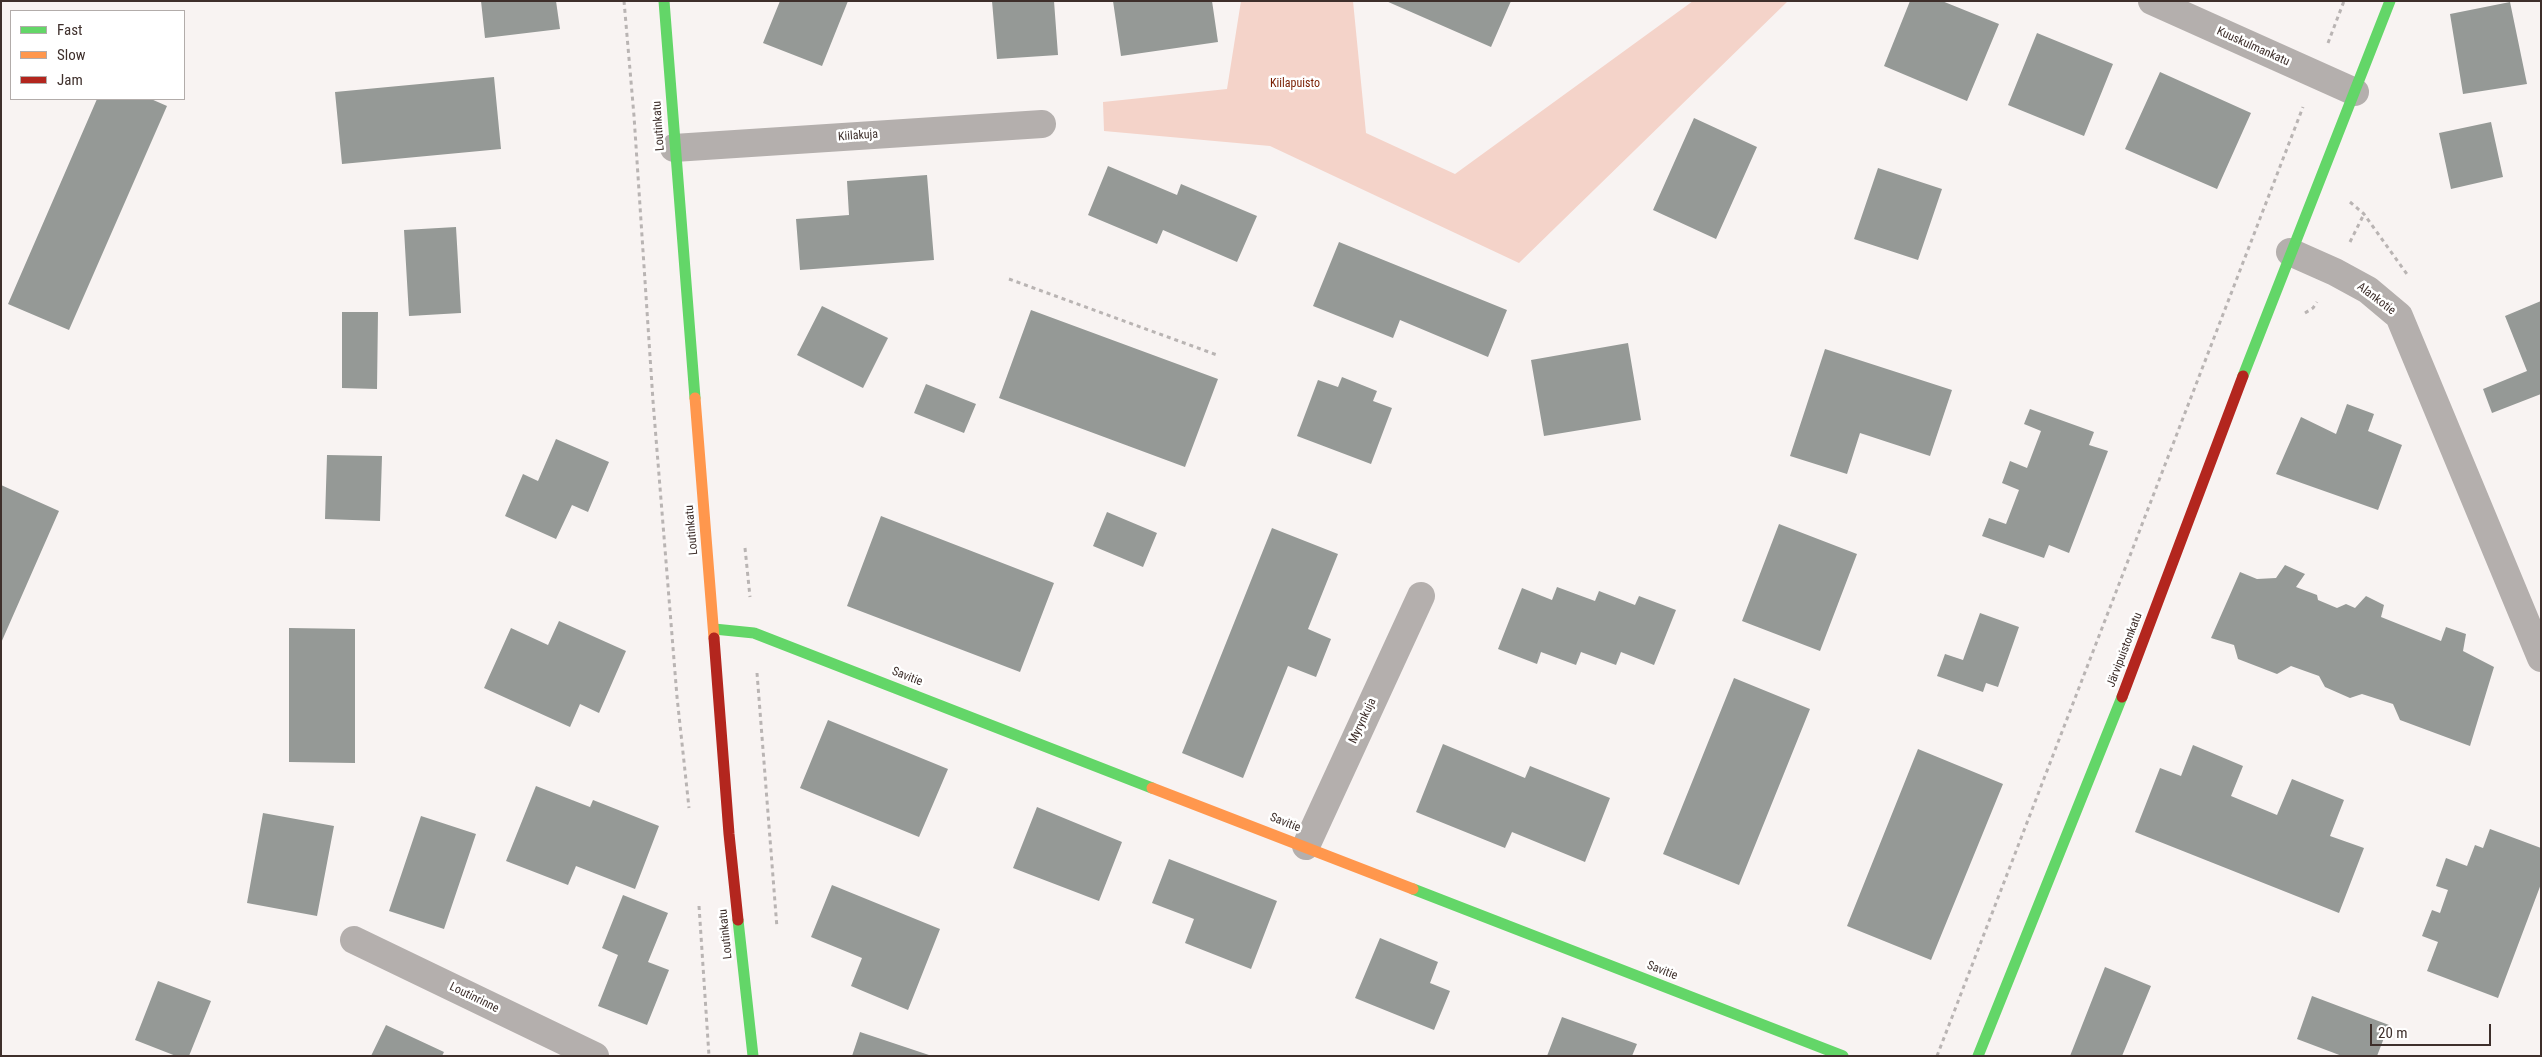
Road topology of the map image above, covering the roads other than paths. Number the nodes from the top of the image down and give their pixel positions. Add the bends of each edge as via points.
1 (664, 1) edge
2 (2152, 1) edge
3 (2390, 1) edge
4 (2355, 92) junction
5 (1042, 124) dead end
6 (674, 148) junction
7 (2290, 252) junction
8 (1421, 596) dead end
9 (714, 629) junction
10 (2541, 658) edge
11 (1306, 846) junction
12 (354, 940) dead end
13 (595, 1056) edge
14 (753, 1056) edge
15 (1843, 1056) edge
16 (1978, 1056) edge

1 - 6 street, Loutinkatu
2 - 4 street, Kuuskulmankatu
3 - 4 street
4 - 7 street
5 - 6 street, Kiilakuja
6 - 9 street, Loutinkatu
7 - 10 street, Alankotie via 2368,290 2399,316
7 - 16 street, Järvipuistonkatu via 2124,692
8 - 11 street, Myrynkuja
9 - 11 street, Savitie via 754,633
9 - 14 street, Loutinkatu via 729,834
11 - 15 street, Savitie
12 - 13 street, Loutinrinne

